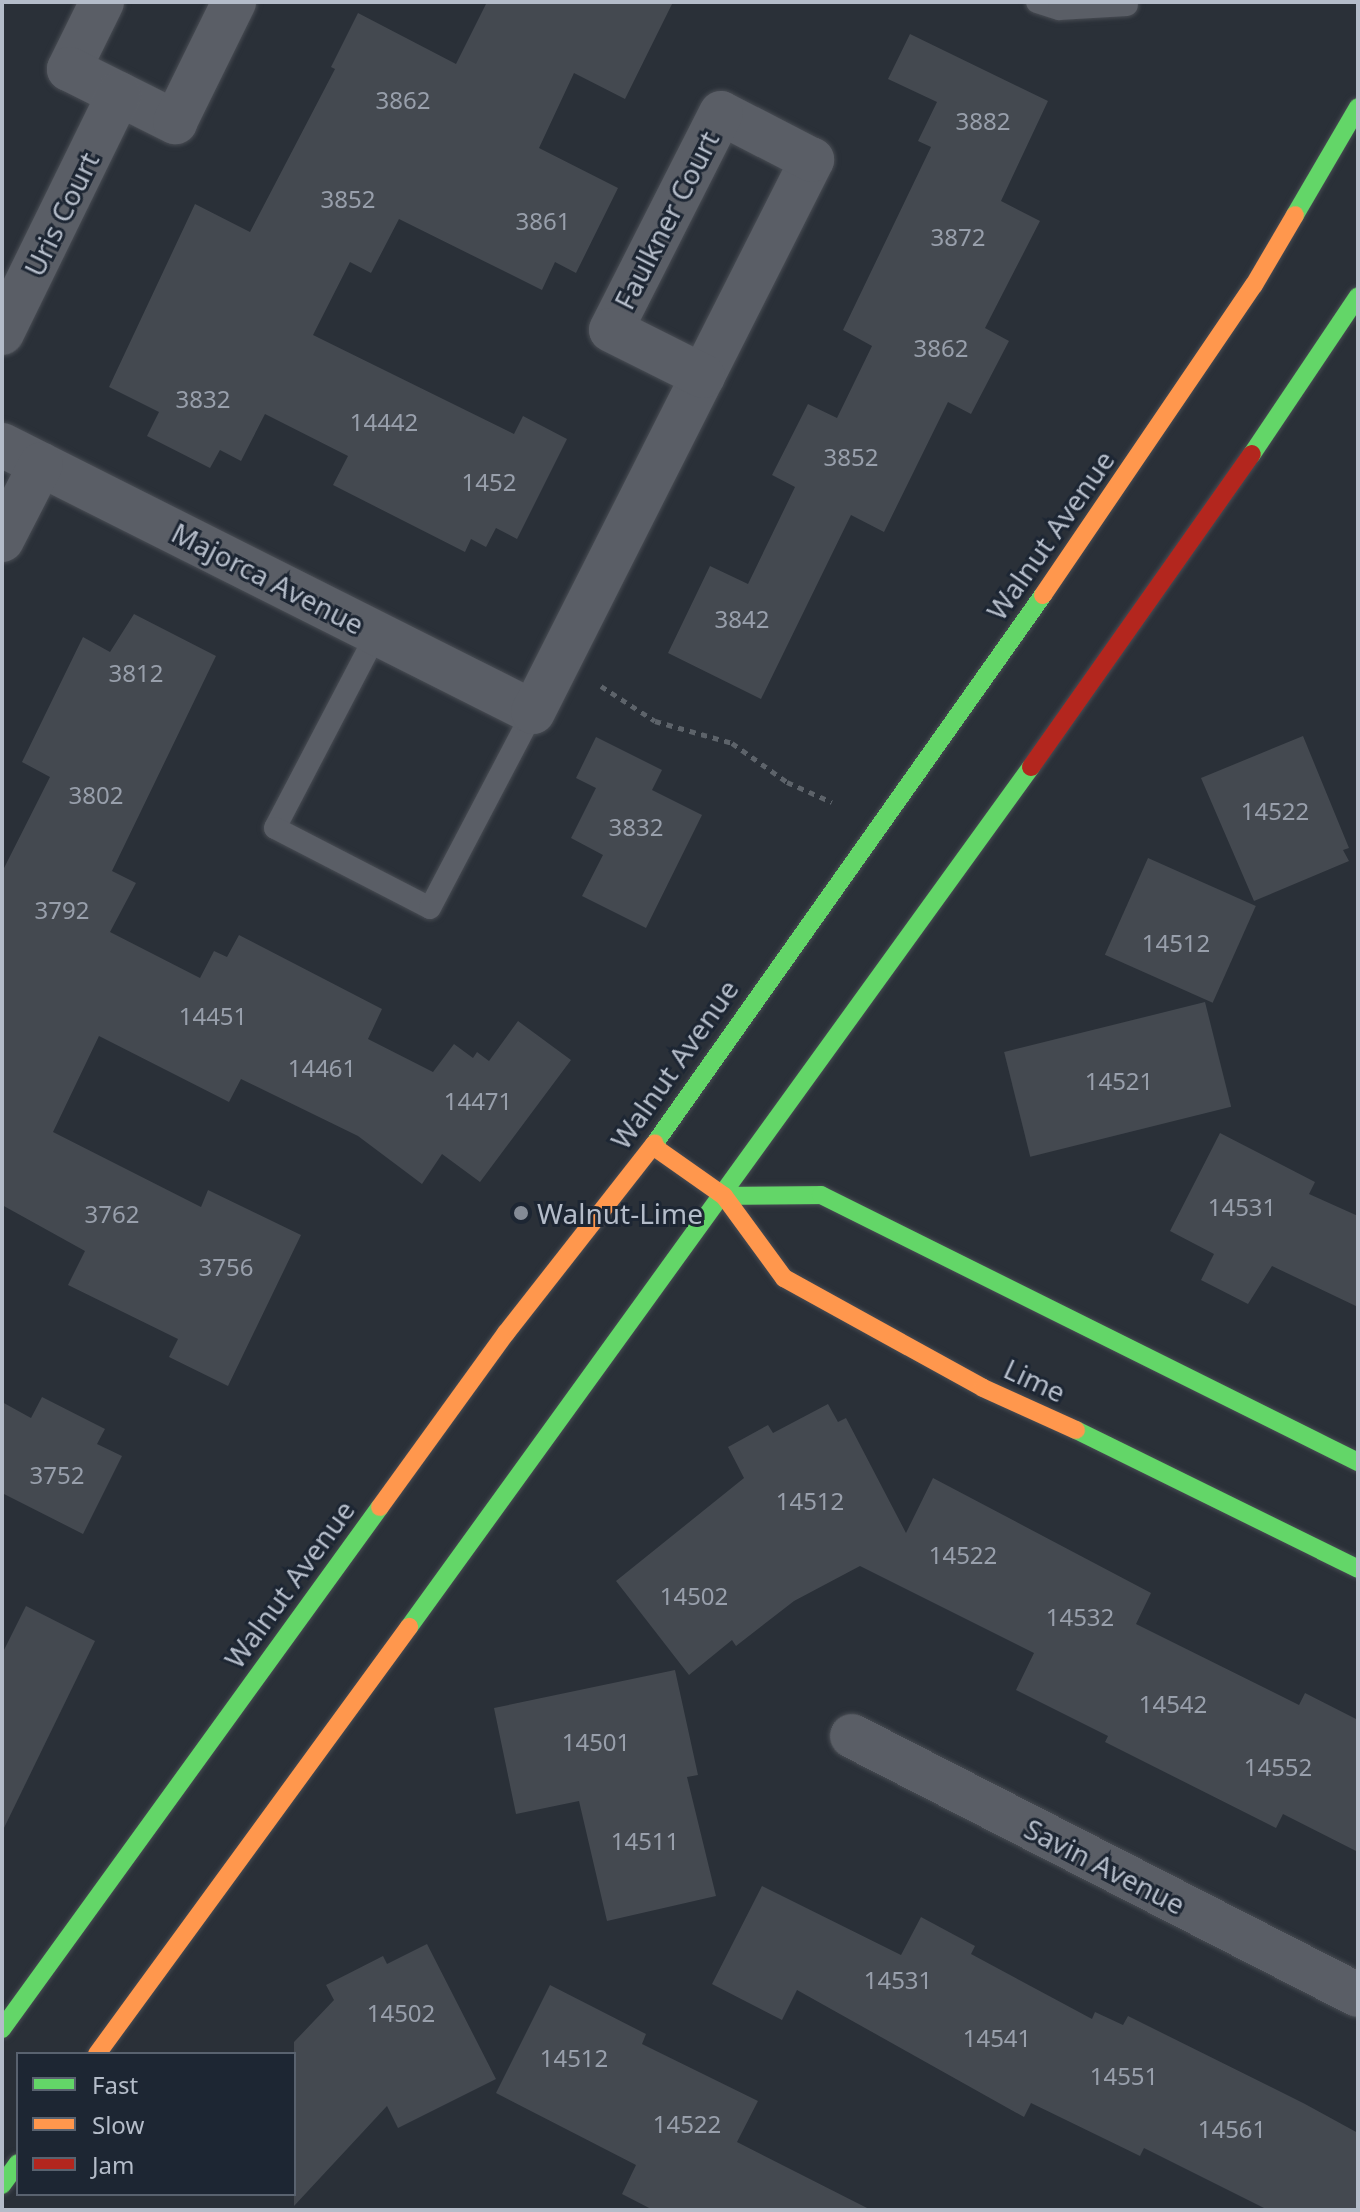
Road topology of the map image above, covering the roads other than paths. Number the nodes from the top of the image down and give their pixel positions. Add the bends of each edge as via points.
1 (102, 2) edge
2 (234, 2) edge
3 (1037, 2) edge
4 (1127, 5) dead end
5 (119, 94) junction
6 (1358, 107) edge
7 (1353, 128) edge
8 (1358, 296) edge
9 (2, 333) edge
10 (703, 376) junction
11 (2, 445) edge
12 (41, 464) junction
13 (2, 540) edge
14 (377, 633) junction
15 (533, 712) junction
16 (653, 1146) junction
17 (724, 1196) junction
18 (1358, 1462) edge
19 (1358, 1569) edge
20 (852, 1736) dead end
21 (1358, 1995) edge
22 (2, 2029) edge
23 (98, 2052) edge
24 (16, 2166) edge
25 (2, 2185) edge

1 - 5 street via 69,69
2 - 5 street via 175,122
3 - 4 lane via 1059,9
5 - 9 street, Uris Court
6 - 7 main road, Walnut Avenue
7 - 16 main road, Walnut Avenue via 1092,527 877,823
8 - 17 main road via 1222,500
10 - 10 street, Faulkner Court via 812,160 721,113 611,330
10 - 15 street, Faulkner Court
11 - 12 street, Majorca Avenue
12 - 13 street
12 - 14 street, Majorca Avenue
14 - 15 street, Majorca Avenue
14 - 15 lane via 275,828 430,908
16 - 17 main road, Lime
16 - 22 main road, Walnut Avenue via 506,1333
17 - 18 main road via 821,1195
17 - 19 main road, Lime via 784,1278 983,1388 1176,1475
17 - 23 main road
20 - 21 street, Savin Avenue
24 - 25 main road

